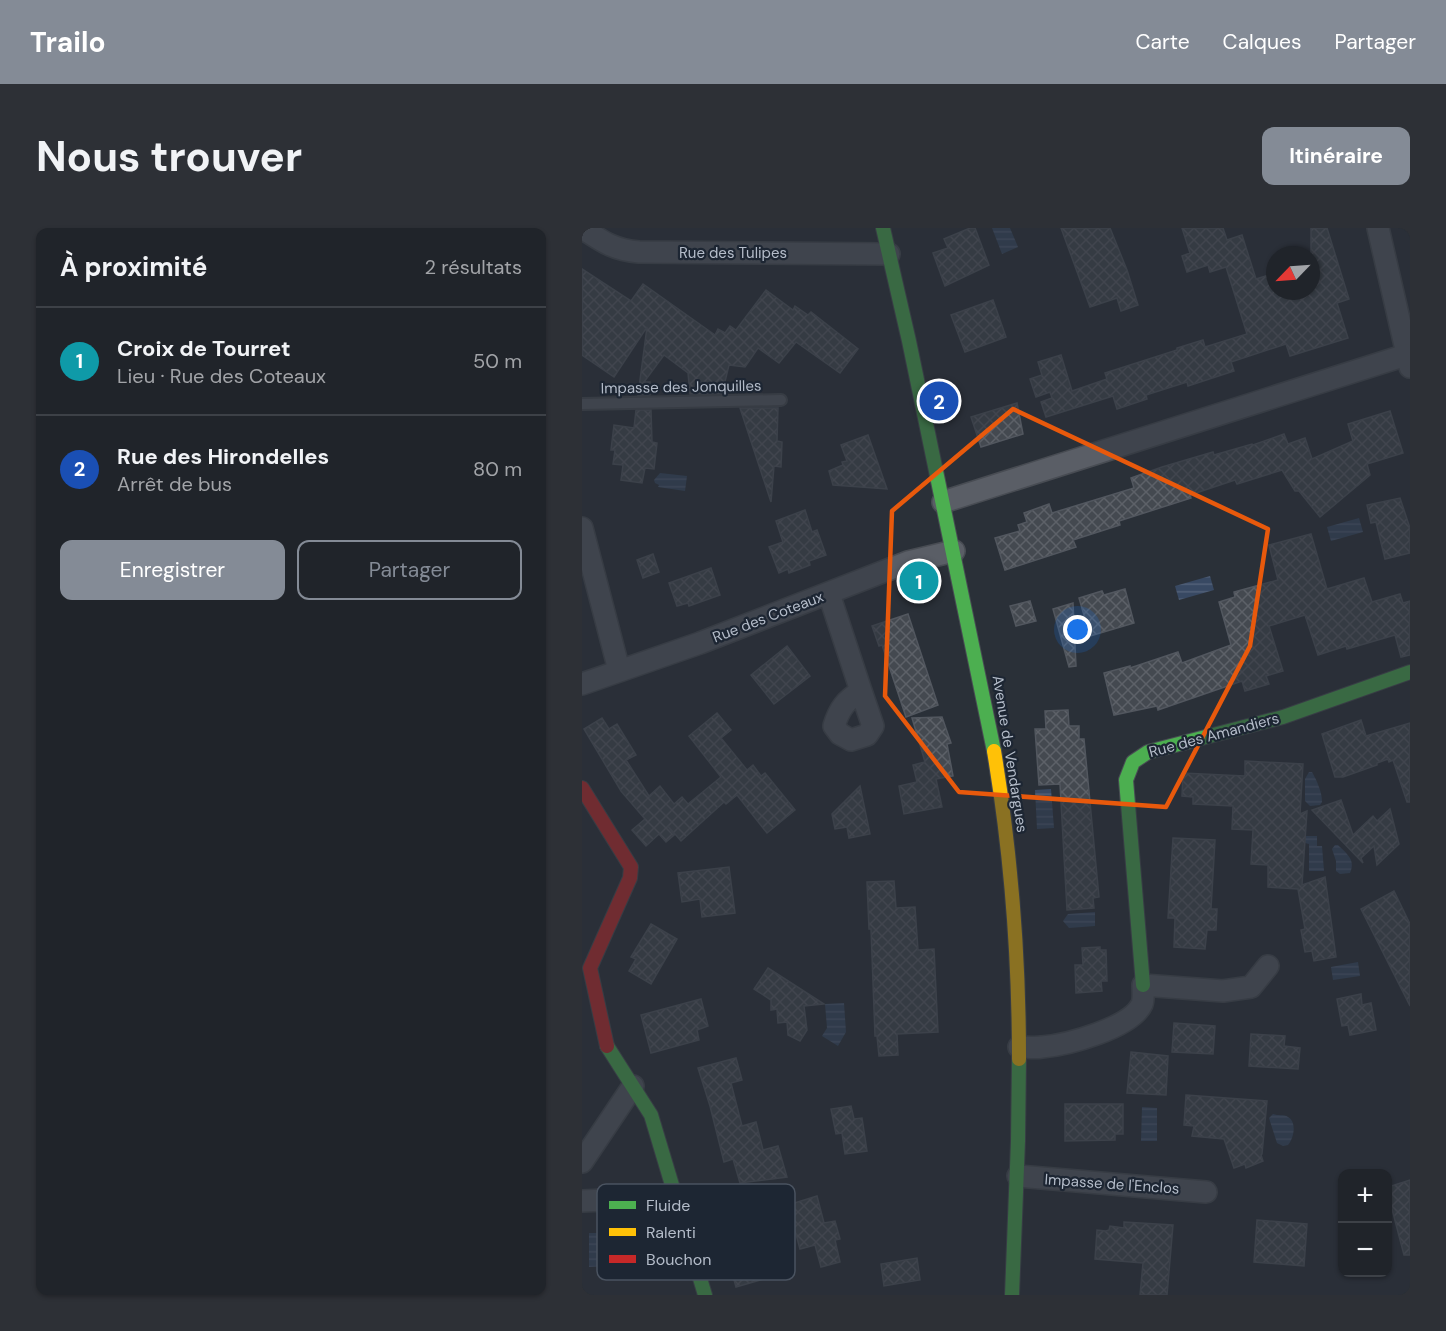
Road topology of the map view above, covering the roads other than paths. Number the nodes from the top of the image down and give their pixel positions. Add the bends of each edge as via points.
1 (582, 228) edge
2 (883, 228) edge
3 (1378, 228) edge
4 (889, 254) junction
5 (1408, 361) edge
6 (781, 400) dead end
7 (582, 404) edge
8 (943, 502) junction
9 (582, 528) edge
10 (954, 551) junction
11 (829, 594) junction
12 (619, 670) junction
13 (1410, 672) edge
14 (582, 684) edge
15 (861, 691) dead end
16 (582, 788) edge
17 (591, 820) edge
18 (590, 944) edge
19 (1268, 966) dead end
20 (1143, 985) junction
21 (1019, 1047) junction
22 (633, 1086) junction
23 (582, 1162) edge
24 (1018, 1176) junction
25 (672, 1184) edge
26 (1206, 1192) dead end
27 (597, 1201) edge
28 (582, 1202) edge
29 (701, 1280) edge
30 (705, 1295) edge
31 (1012, 1295) edge

1 - 4 street, Rue des Tulipes via 606,244 639,252
2 - 4 street, Avenue de Vendargues
3 - 5 street
4 - 8 street, Avenue de Vendargues
5 - 8 street
6 - 7 lane, Impasse des Jonquilles
8 - 10 street, Avenue de Vendargues
9 - 12 street
10 - 11 street, Rue des Coteaux via 908,562
10 - 21 street, Avenue de Vendargues via 1001,789 1012,881
11 - 12 street, Rue des Coteaux
11 - 15 street
12 - 14 street, Rue des Coteaux
13 - 20 street, Rue des Amandiers via 1282,717 1148,752 1132,761 1126,780
16 - 17 street
17 - 18 street via 631,867 630,878
18 - 22 street via 590,969 605,1041
19 - 20 street via 1251,987 1223,991
20 - 21 street, Rue des Amandiers via 1143,1002 1133,1017 1120,1024 1073,1042
21 - 24 street, Avenue de Vendargues
22 - 23 street
22 - 25 street via 651,1115
24 - 26 street, Impasse de l'Enclos
24 - 31 street, Avenue de Vendargues
27 - 28 street
29 - 30 street

